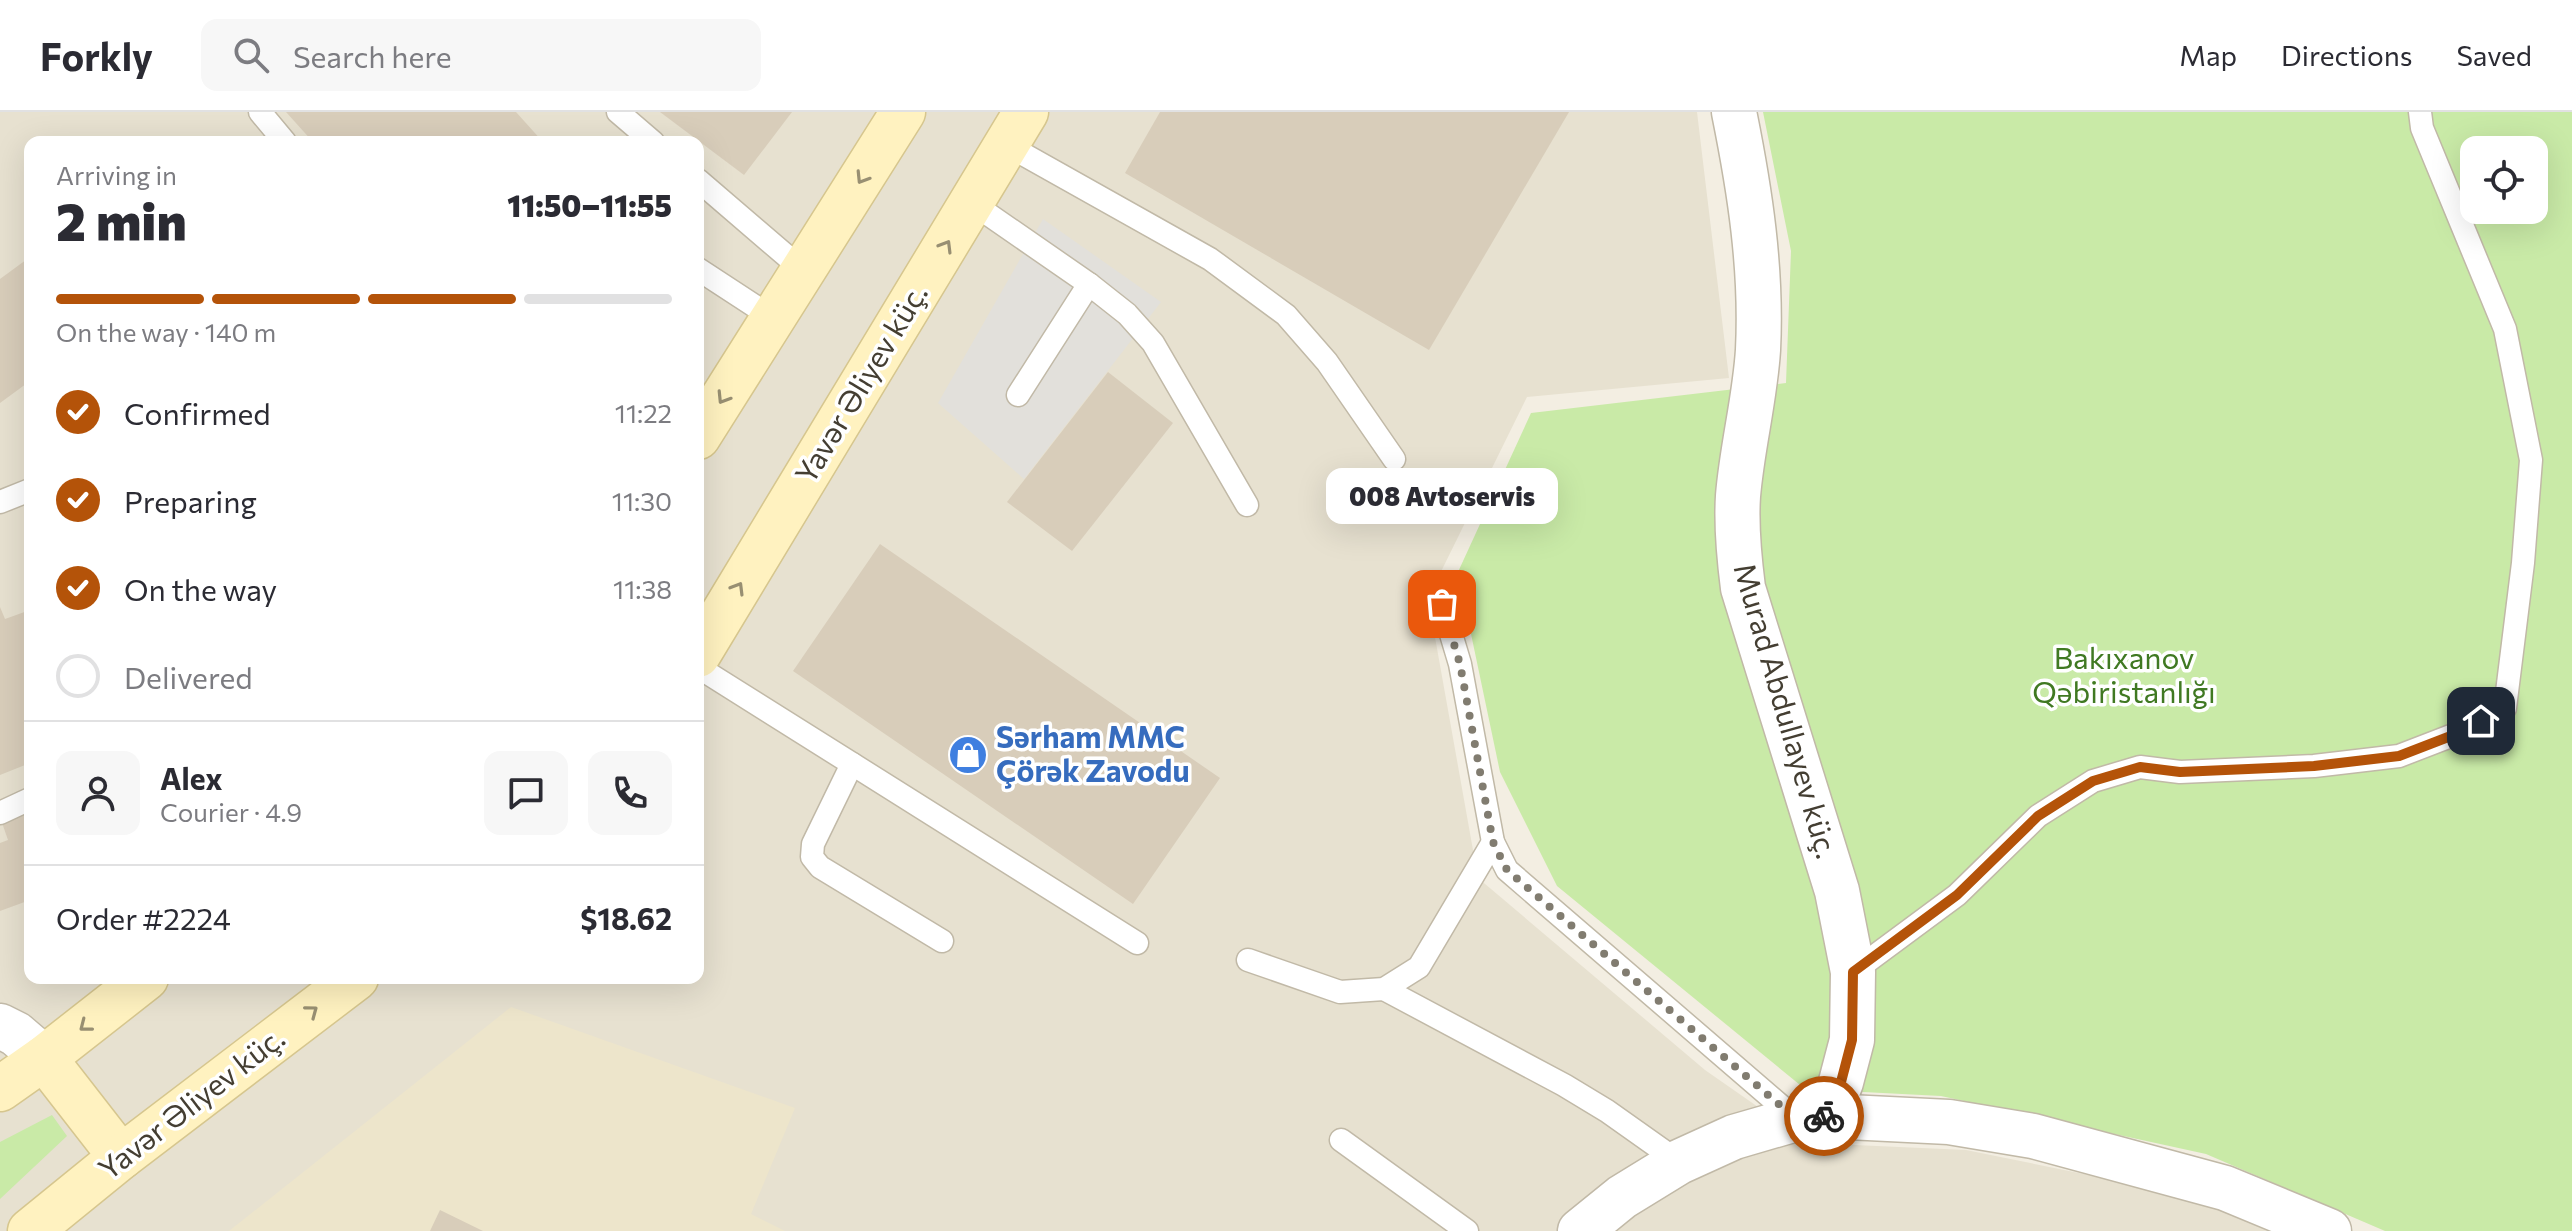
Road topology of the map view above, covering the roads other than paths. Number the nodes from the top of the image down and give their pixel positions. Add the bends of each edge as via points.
1 (260, 112) edge
2 (618, 112) edge
3 (903, 112) edge
4 (1734, 112) edge
5 (2420, 112) edge
6 (1016, 128) edge
7 (280, 136) edge
8 (646, 136) edge
9 (704, 185) edge
10 (972, 203) junction
11 (804, 271) junction
12 (704, 273) edge
13 (1089, 284) junction
14 (773, 318) junction
15 (1018, 395) dead end
16 (704, 427) edge
17 (1394, 459) dead end
18 (24, 492) edge
19 (0, 502) edge
20 (1247, 505) dead end
21 (1442, 604) dead end
22 (704, 645) edge
23 (704, 671) edge
24 (852, 764) junction
25 (24, 802) edge
26 (0, 813) edge
27 (1493, 842) junction
28 (942, 941) dead end
29 (1137, 943) dead end
30 (1248, 960) dead end
31 (1853, 972) junction
32 (138, 984) edge
33 (348, 984) edge
34 (1384, 989) junction
35 (0, 1026) edge
36 (44, 1058) junction
37 (0, 1089) edge
38 (1812, 1117) junction
39 (1341, 1140) dead end
40 (121, 1157) junction
41 (1679, 1162) junction
42 (30, 1231) edge
43 (1467, 1231) edge
44 (1580, 1231) edge
45 (2329, 1231) edge

1 - 7 lane
2 - 8 lane
3 -> 11 main road
4 - 31 street, Murad Abdullayev küç. via 1759,271 1758,352 1738,497 1743,588 1833,879
5 - 31 lane via 2505,329 2531,460 2505,708 2399,756 2314,766 2195,771 2140,767 2093,781 2038,816 1957,895
6 - 10 main road, Yavər Əliyev küç.
6 - 17 lane via 1286,315 1327,362
9 - 11 lane
10 - 13 lane
22 -> 10 main road, Yavər Əliyev küç.
11 - 14 main road
12 - 14 lane
13 - 15 lane
13 - 20 lane via 1153,343
14 -> 16 main road
18 - 19 lane
21 - 27 lane via 1460,664
23 - 24 lane
24 - 28 lane via 813,844 812,857 820,867
24 - 29 lane
25 - 26 lane
27 - 34 lane via 1419,967
27 - 38 lane via 1507,870
30 - 34 lane via 1340,992
31 - 38 street, Murad Abdullayev küç. via 1852,1040 1841,1082
32 -> 36 main road
40 -> 33 main road, Yavər Əliyev küç.
34 - 41 lane via 1564,1085
35 - 36 street
36 - 37 main road
36 - 40 main road
38 - 41 street via 1734,1137
38 - 45 street via 1949,1122 2033,1136 2225,1188
39 - 43 lane
40 - 42 main road, Yavər Əliyev küç.
41 - 44 street

